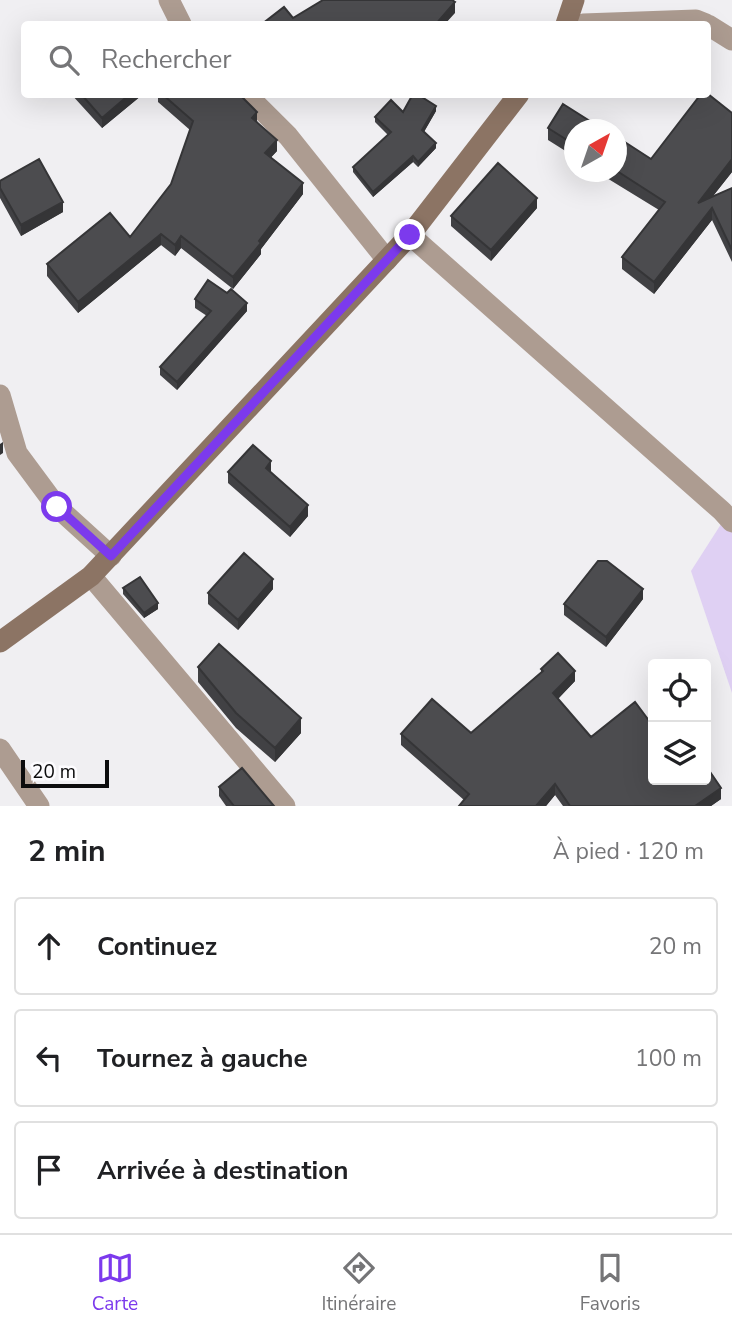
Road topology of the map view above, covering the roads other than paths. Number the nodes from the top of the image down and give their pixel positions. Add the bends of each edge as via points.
1 (169, 0) edge
2 (574, 0) edge
3 (180, 21) edge
4 (567, 21) edge
5 (668, 21) edge
6 (698, 21) edge
7 (711, 27) edge
8 (732, 40) edge
9 (250, 98) edge
10 (516, 98) edge
11 (410, 235) junction
12 (387, 260) junction
13 (0, 395) edge
14 (732, 522) edge
15 (111, 556) junction
16 (91, 576) junction
17 (0, 642) edge
18 (0, 749) edge
19 (39, 806) edge
20 (285, 806) edge

1 - 3 street
2 - 4 street
5 - 6 street
7 - 8 street
9 - 12 street via 288,136
10 - 11 street
11 - 12 street
11 - 14 street
12 - 15 street
13 - 15 street via 17,453 57,507
15 - 16 street
16 - 17 street
16 - 20 street
18 - 19 street

